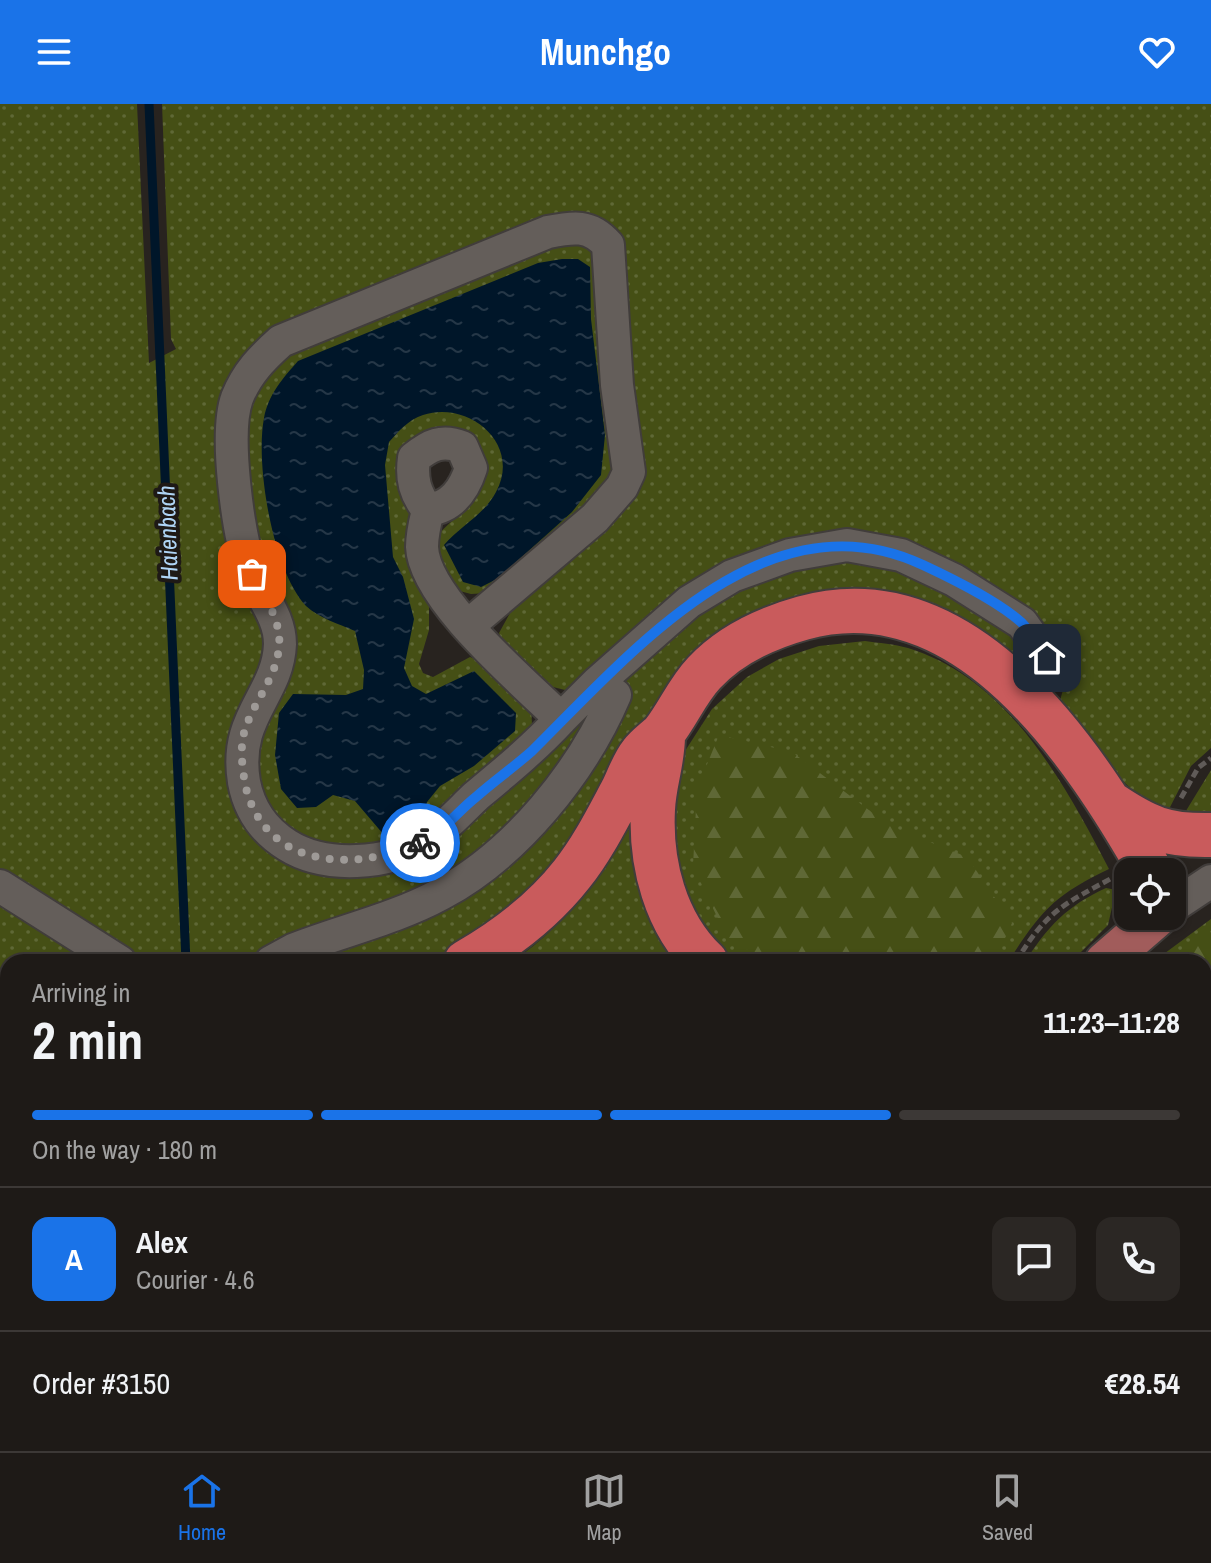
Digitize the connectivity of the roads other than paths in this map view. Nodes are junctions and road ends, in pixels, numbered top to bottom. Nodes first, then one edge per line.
1 (428, 510) dead end
2 (469, 625) junction
3 (1047, 658) dead end
4 (597, 683) junction
5 (561, 719) junction
6 (663, 732) junction
7 (1105, 800) junction
8 (1211, 835) edge
9 (1142, 858) edge
10 (1211, 881) edge
11 (0, 886) edge
12 (1186, 898) edge
13 (1142, 930) edge
14 (107, 954) edge
15 (286, 954) edge
16 (480, 954) edge
17 (700, 954) edge
18 (1114, 954) edge

1 - 2 street
2 - 5 street
2 - 5 street
3 - 4 street
4 - 5 street
4 - 15 street
6 - 7 highway
6 - 16 highway
6 - 17 highway
7 - 8 highway
7 - 9 highway
10 - 12 street
11 - 14 street
13 - 18 main road

